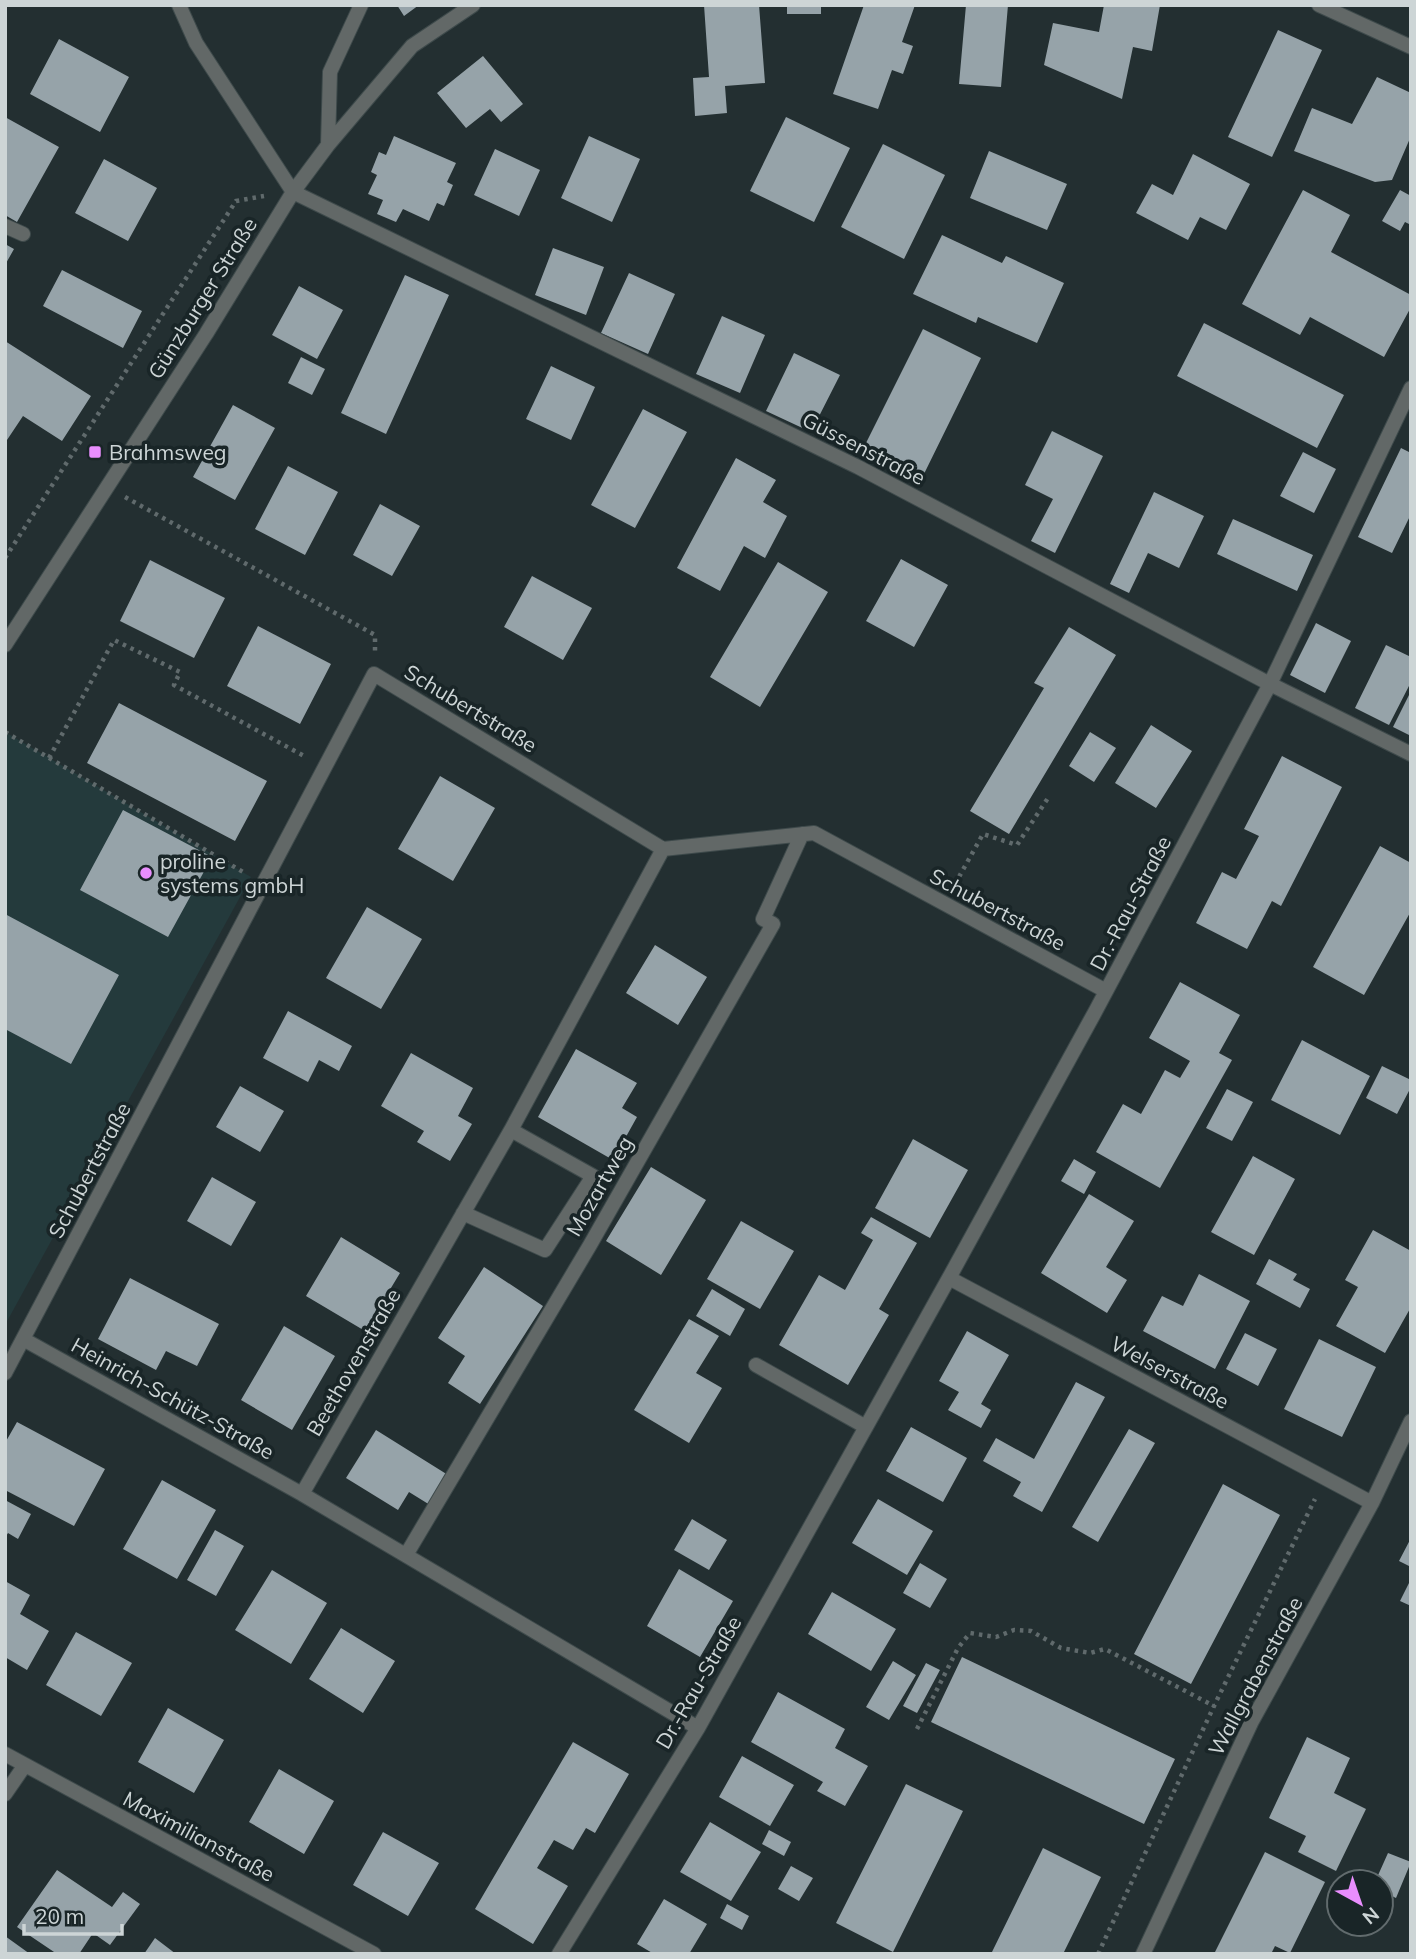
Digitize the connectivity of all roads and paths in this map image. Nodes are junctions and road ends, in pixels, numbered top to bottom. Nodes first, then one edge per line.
1 (179, 5) edge
2 (361, 5) edge
3 (473, 5) edge
4 (1319, 5) edge
5 (1411, 47) edge
6 (328, 145) junction
7 (293, 192) junction
8 (5, 226) edge
9 (23, 234) dead end
10 (1411, 388) edge
11 (108, 487) junction
12 (5, 558) edge
13 (5, 645) edge
14 (374, 674) junction
15 (1270, 684) junction
16 (5, 732) edge
17 (1411, 754) edge
18 (49, 758) junction
19 (325, 768) junction
20 (1050, 795) dead end
21 (802, 834) junction
22 (663, 849) junction
23 (264, 884) junction
24 (944, 903) junction
25 (1106, 991) junction
26 (511, 1130) junction
27 (463, 1213) junction
28 (949, 1278) junction
29 (23, 1339) junction
30 (756, 1365) dead end
31 (5, 1373) edge
32 (1411, 1421) edge
33 (866, 1426) junction
34 (1325, 1479) junction
35 (302, 1494) junction
36 (1372, 1503) junction
37 (406, 1556) junction
38 (1214, 1706) junction
39 (698, 1728) junction
40 (917, 1729) dead end
41 (5, 1754) edge
42 (25, 1765) junction
43 (5, 1794) edge
44 (374, 1954) edge
45 (559, 1954) edge
46 (1098, 1954) edge
47 (1143, 1954) edge

1 - 7 street
2 - 6 street
3 - 6 street, Günzburger Straße
4 - 5 street
6 - 7 street, Günzburger Straße
7 - 11 street, Günzburger Straße
7 - 12 path
7 - 15 street, Güssenstraße
8 - 9 street
10 - 15 street, Dr.-Rau-Straße
11 - 13 street, Günzburger Straße
11 - 14 path
14 - 19 street, Schubertstraße
14 - 22 street, Schubertstraße
15 - 17 street, Güssenstraße
15 - 25 street, Dr.-Rau-Straße
16 - 18 path
18 - 19 path
18 - 23 path
19 - 23 street, Schubertstraße
20 - 24 path
21 - 22 street, Schubertstraße
21 - 24 street, Schubertstraße
21 - 37 street, Mozartweg
22 - 26 street, Beethovenstraße
23 - 29 street, Schubertstraße
24 - 25 street, Schubertstraße
25 - 28 street, Dr.-Rau-Straße
26 - 27 street, Beethovenstraße
26 - 27 street
27 - 35 street, Beethovenstraße
28 - 33 street, Dr.-Rau-Straße
28 - 34 street, Welserstraße
29 - 31 street, Schubertstraße
29 - 35 street, Heinrich-Schütz-Straße
30 - 33 street
32 - 36 street, Wallgrabenstraße
33 - 39 street, Dr.-Rau-Straße
34 - 36 street, Welserstraße
34 - 38 path
35 - 37 street
36 - 47 street, Wallgrabenstraße
37 - 39 street
38 - 40 path
38 - 46 path
39 - 45 street, Dr.-Rau-Straße
41 - 42 street, Maximilianstraße
42 - 43 street
42 - 44 street, Maximilianstraße

